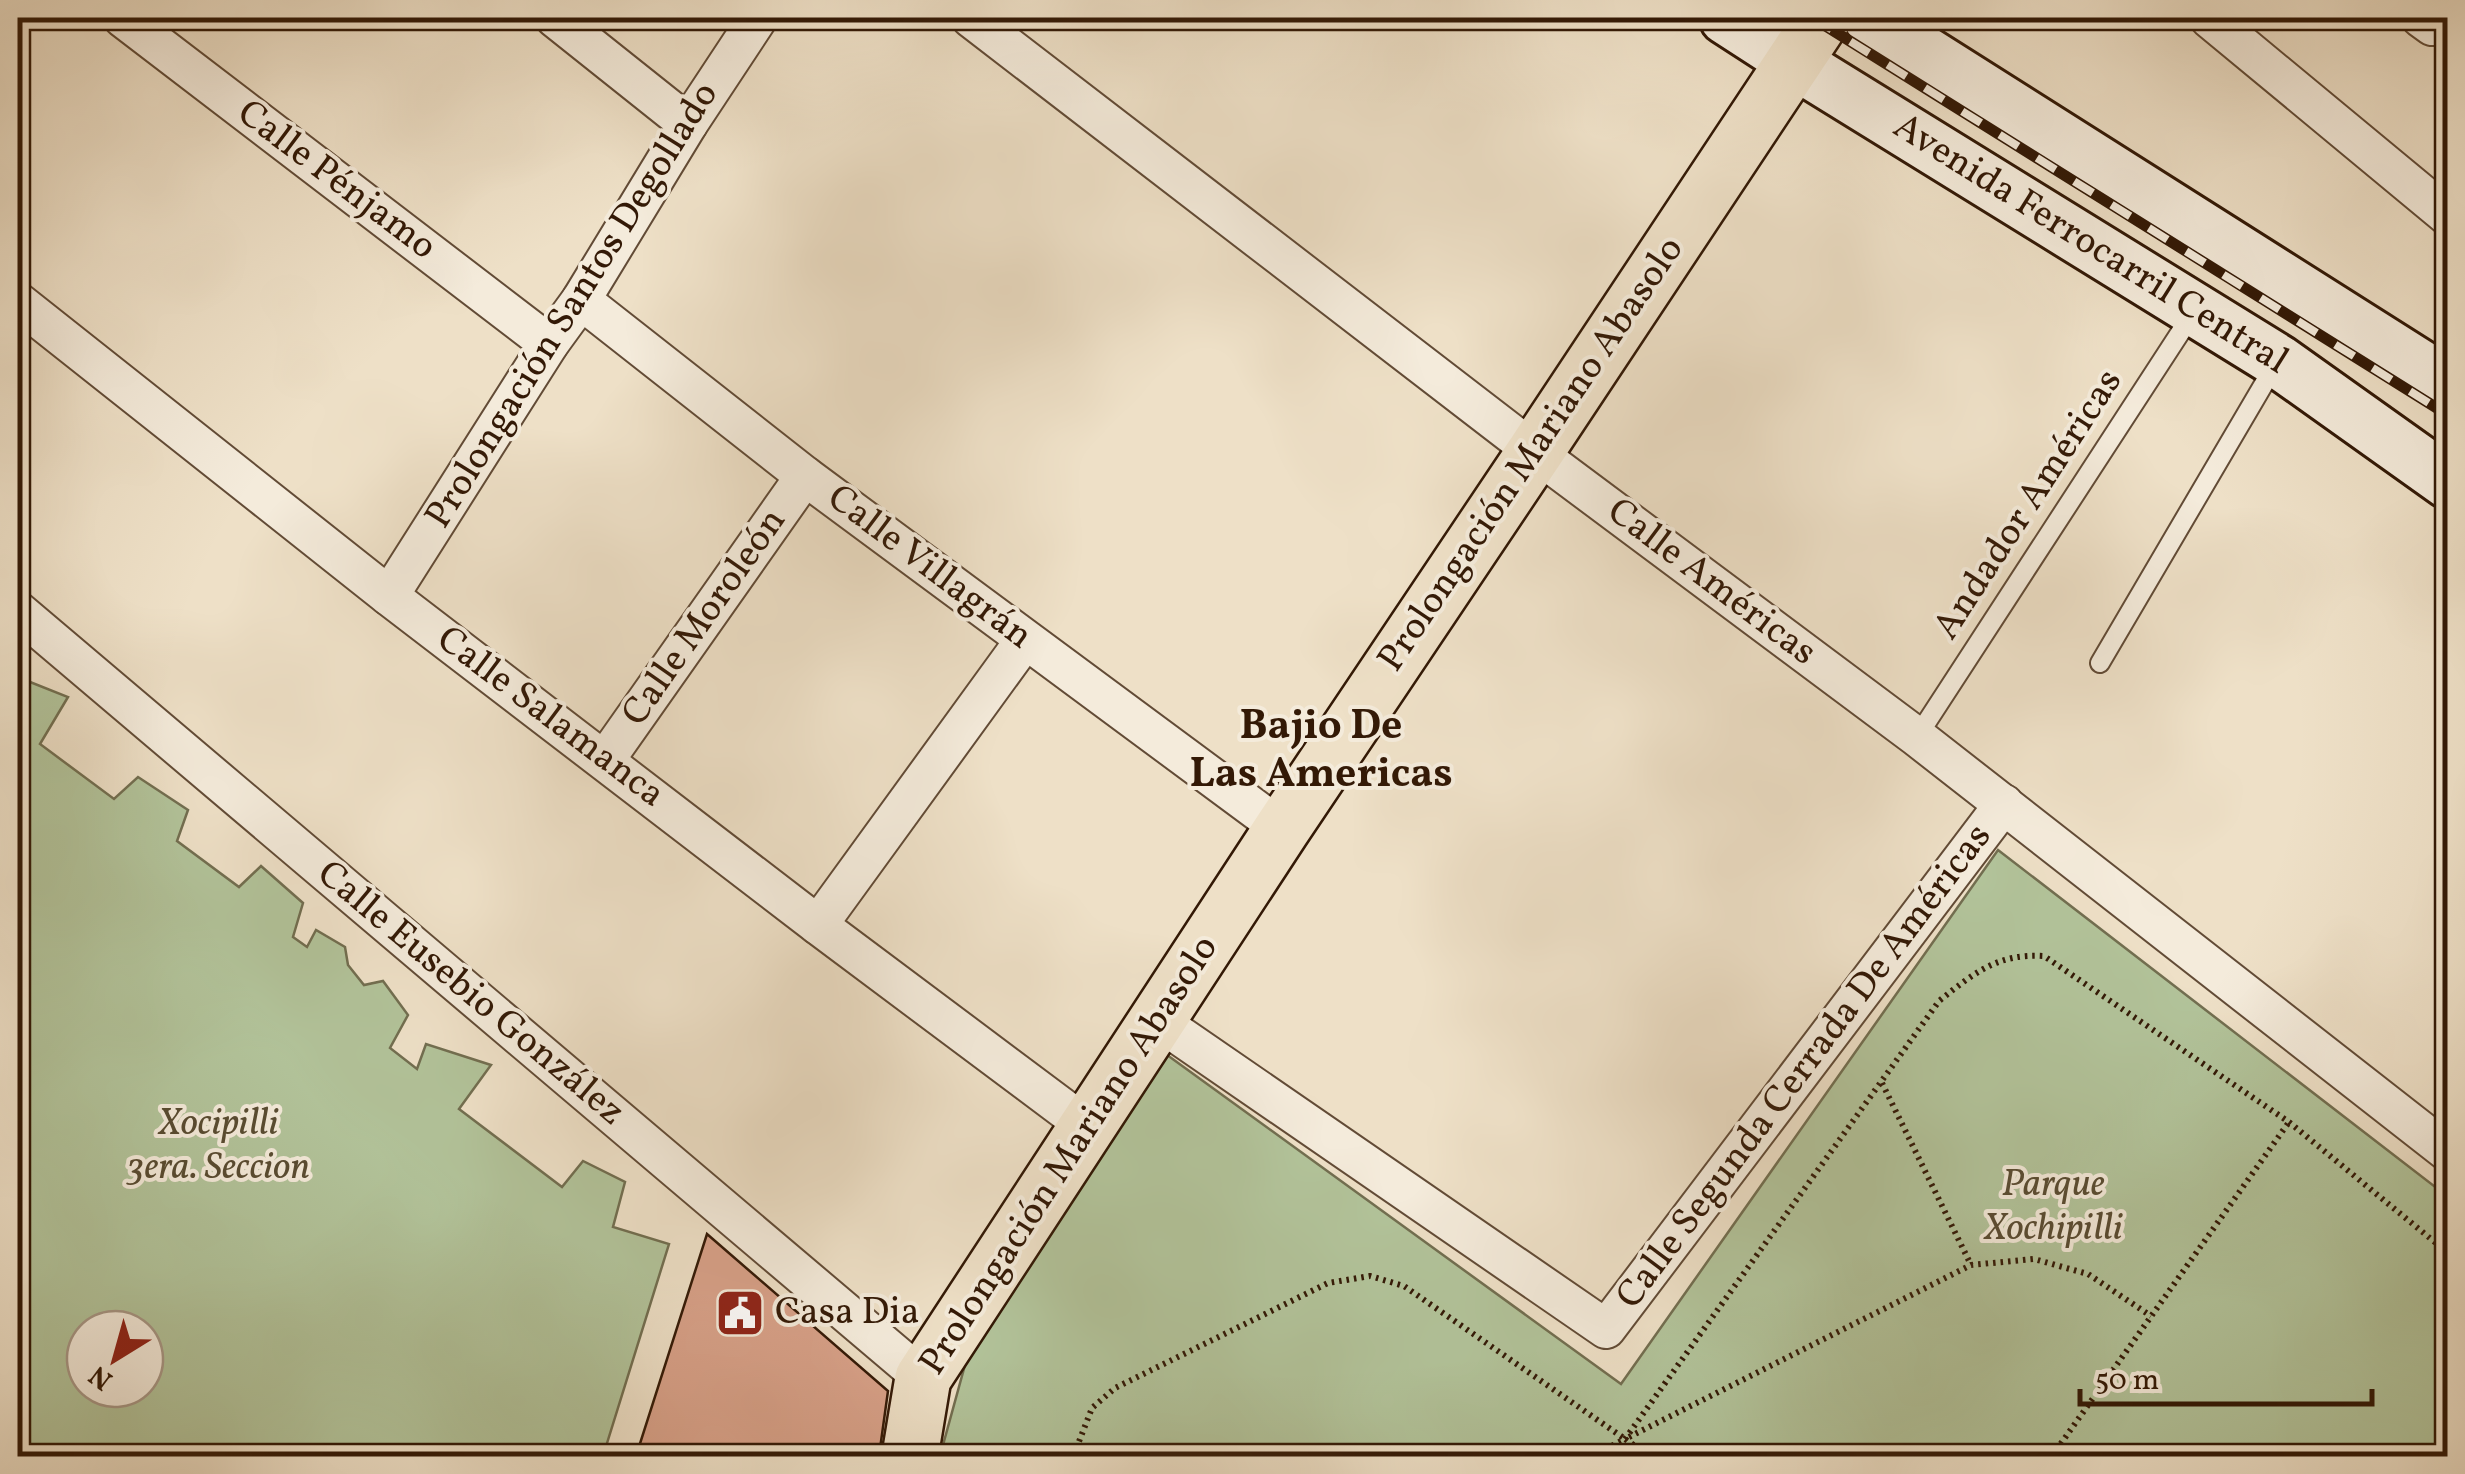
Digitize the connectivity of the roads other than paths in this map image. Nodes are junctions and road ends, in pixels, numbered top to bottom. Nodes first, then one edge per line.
1 (123, 18) edge
2 (555, 18) edge
3 (758, 18) edge
4 (971, 18) edge
5 (1726, 18) edge
6 (1870, 18) edge
7 (2208, 18) edge
8 (1808, 40) edge
9 (688, 124) junction
10 (2448, 216) edge
11 (582, 300) junction
12 (18, 302) edge
13 (2196, 309) junction
14 (550, 344) junction
15 (2278, 361) junction
16 (2448, 384) edge
17 (1536, 452) junction
18 (805, 476) junction
19 (2448, 482) edge
20 (389, 596) junction
21 (18, 611) edge
22 (1025, 640) junction
23 (2100, 664) dead end
24 (1917, 736) junction
25 (605, 760) junction
26 (2004, 804) junction
27 (1282, 829) junction
28 (818, 925) junction
29 (1157, 1020) junction
30 (1088, 1127) junction
31 (2448, 1152) edge
32 (923, 1378) junction
33 (910, 1456) edge

1 - 14 street, Calle Pénjamo
2 - 9 street
3 - 9 street, Prolongación Santos Degollado
4 - 17 street, Calle Américas
5 - 8 main road, Avenida Ferrocarril Central
6 - 16 main road, Avenida Ferrocarril Central
7 - 10 street
8 - 13 main road, Avenida Ferrocarril Central
8 - 17 main road, Prolongación Mariano Abasolo
9 - 11 street, Prolongación Santos Degollado
11 - 14 street, Prolongación Santos Degollado
11 - 18 street, Calle Villagrán
12 - 20 street, Calle Salamanca
13 - 15 main road, Avenida Ferrocarril Central
13 - 24 lane, Andador Américas
14 - 20 street, Prolongación Santos Degollado
15 - 19 main road, Avenida Ferrocarril Central
15 - 23 lane
17 - 24 street, Calle Américas
17 - 27 main road, Prolongación Mariano Abasolo
18 - 22 street, Calle Villagrán
18 - 25 street, Calle Moroleón
20 - 25 street, Calle Salamanca
21 - 32 street, Calle Eusebio González
22 - 27 street, Calle Villagrán
22 - 28 street
24 - 26 street, Calle Américas
25 - 28 street, Calle Salamanca
26 - 29 street, Calle Segunda Cerrada De Américas
26 - 31 street, Calle Américas
27 - 29 main road, Prolongación Mariano Abasolo
28 - 30 street, Calle Salamanca
29 - 30 main road, Prolongación Mariano Abasolo
30 - 32 main road, Prolongación Mariano Abasolo
32 - 33 main road, Prolongación Mariano Abasolo

